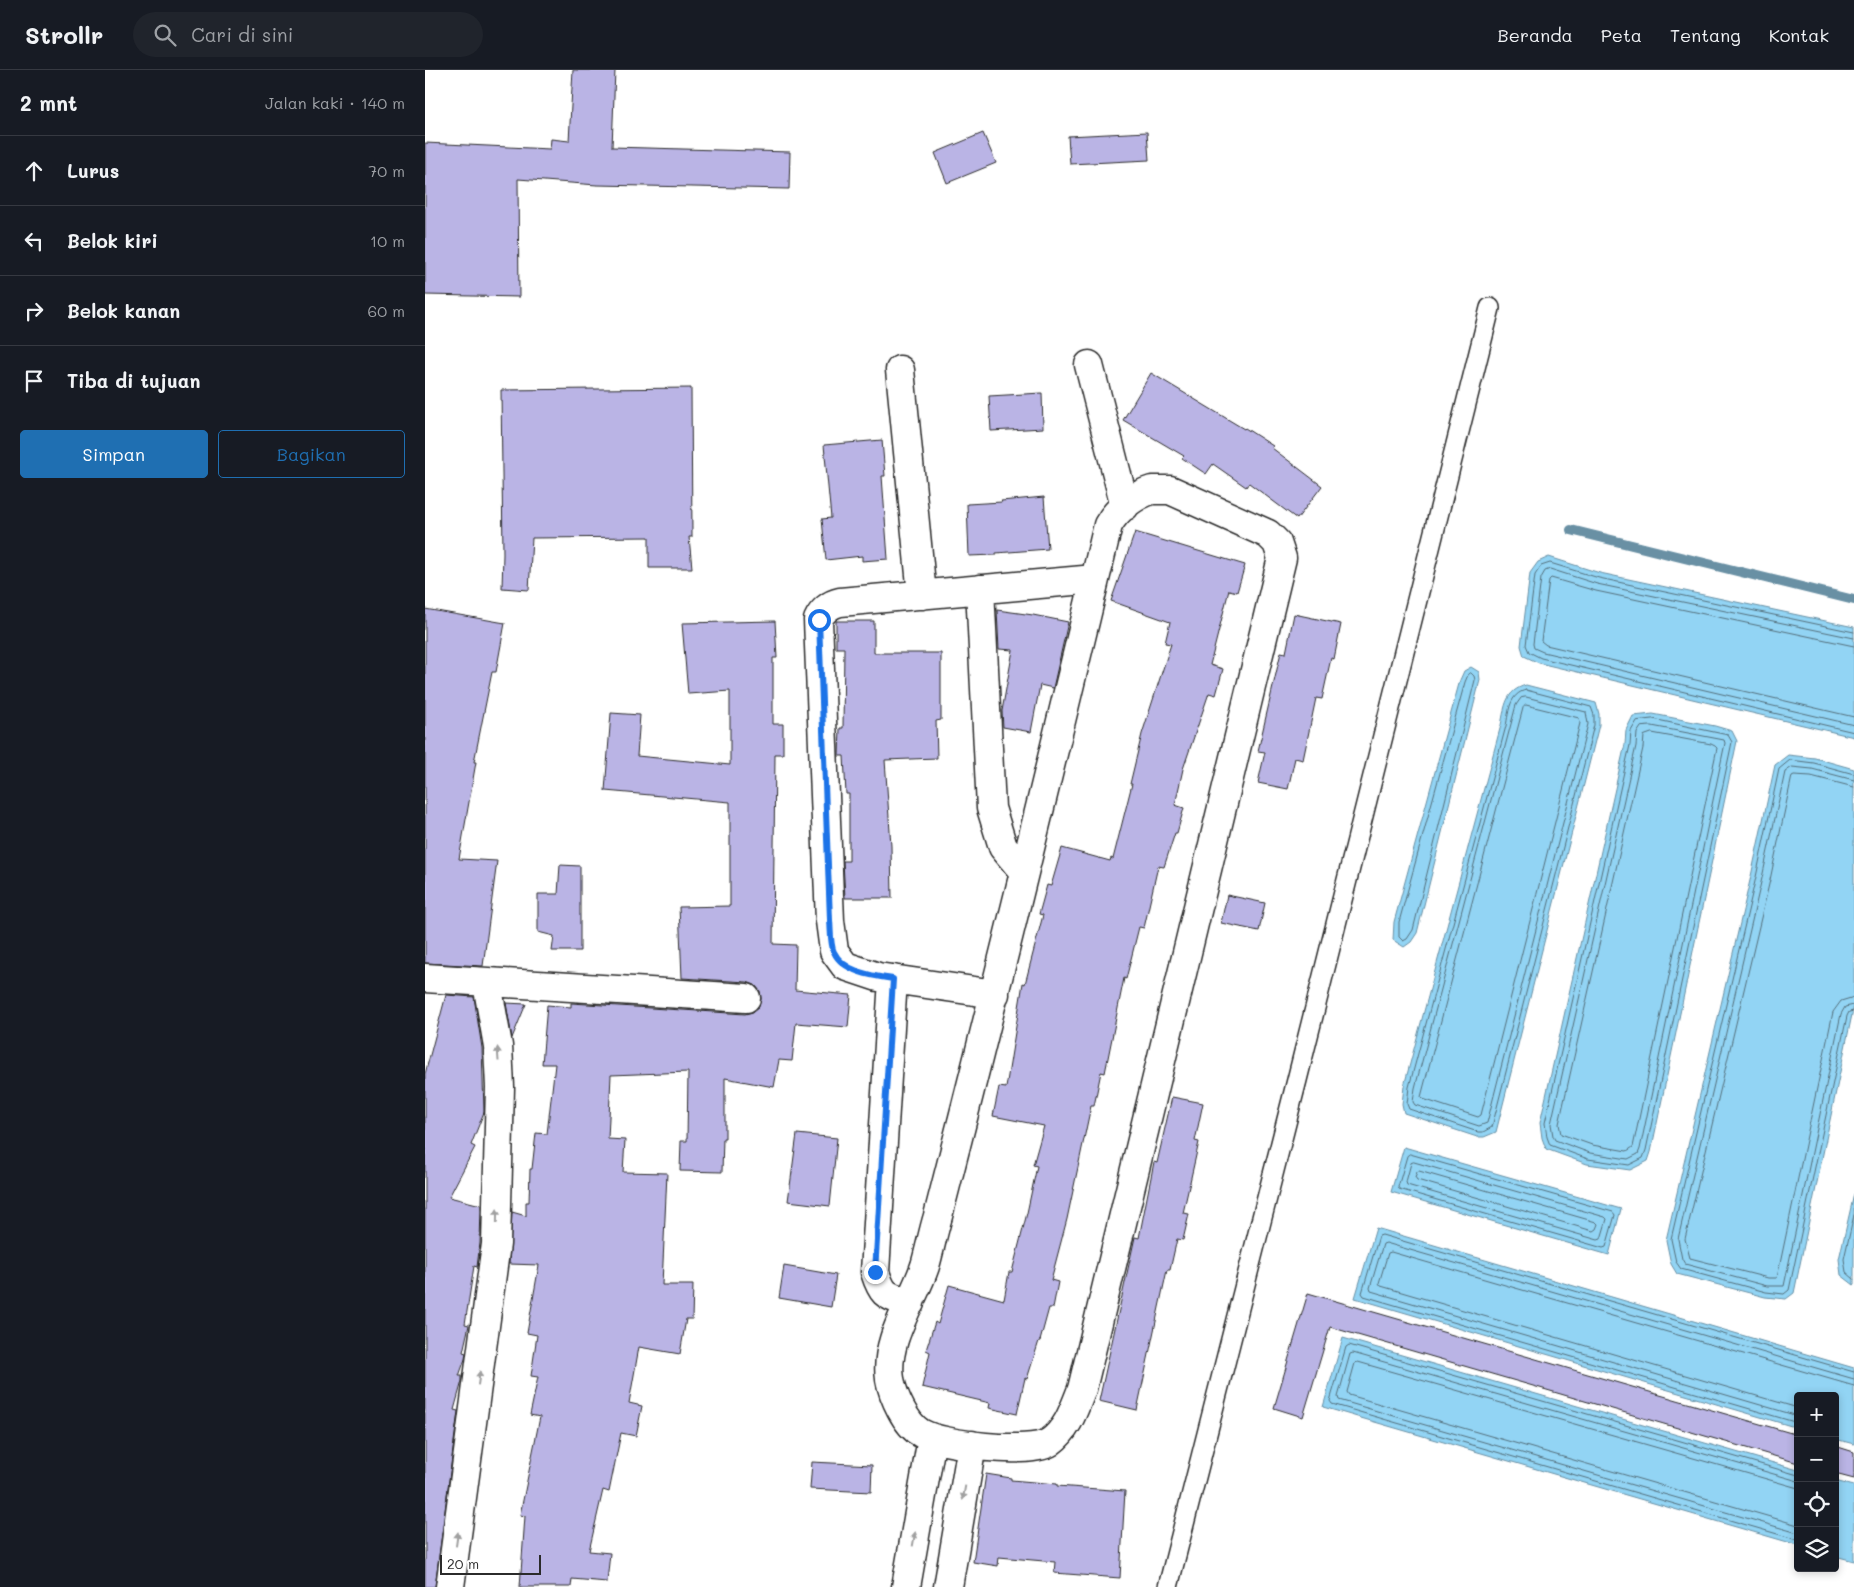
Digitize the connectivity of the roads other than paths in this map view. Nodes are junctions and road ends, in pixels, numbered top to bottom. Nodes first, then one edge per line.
1 (1490, 308) dead end
2 (1089, 365) dead end
3 (901, 370) dead end
4 (1125, 506) junction
5 (1095, 579) junction
6 (980, 589) junction
7 (922, 595) junction
8 (1024, 872) junction
9 (425, 978) edge
10 (893, 979) junction
11 (487, 982) junction
12 (995, 994) junction
13 (746, 998) dead end
14 (910, 1303) junction
15 (932, 1438) junction
16 (972, 1445) junction
17 (450, 1587) edge
18 (906, 1587) edge
19 (948, 1587) edge
20 (1168, 1587) edge

1 - 20 lane
2 - 4 street
3 - 7 street
4 - 5 street
4 - 16 street
5 - 6 street
5 - 8 street
6 - 7 street
6 - 8 street
7 - 10 street
8 - 12 street
9 - 11 street
10 - 12 street
10 - 14 street
11 - 13 street
17 -> 11 street
12 - 14 street
14 - 15 street
15 - 16 street
18 -> 15 street
16 -> 19 street

